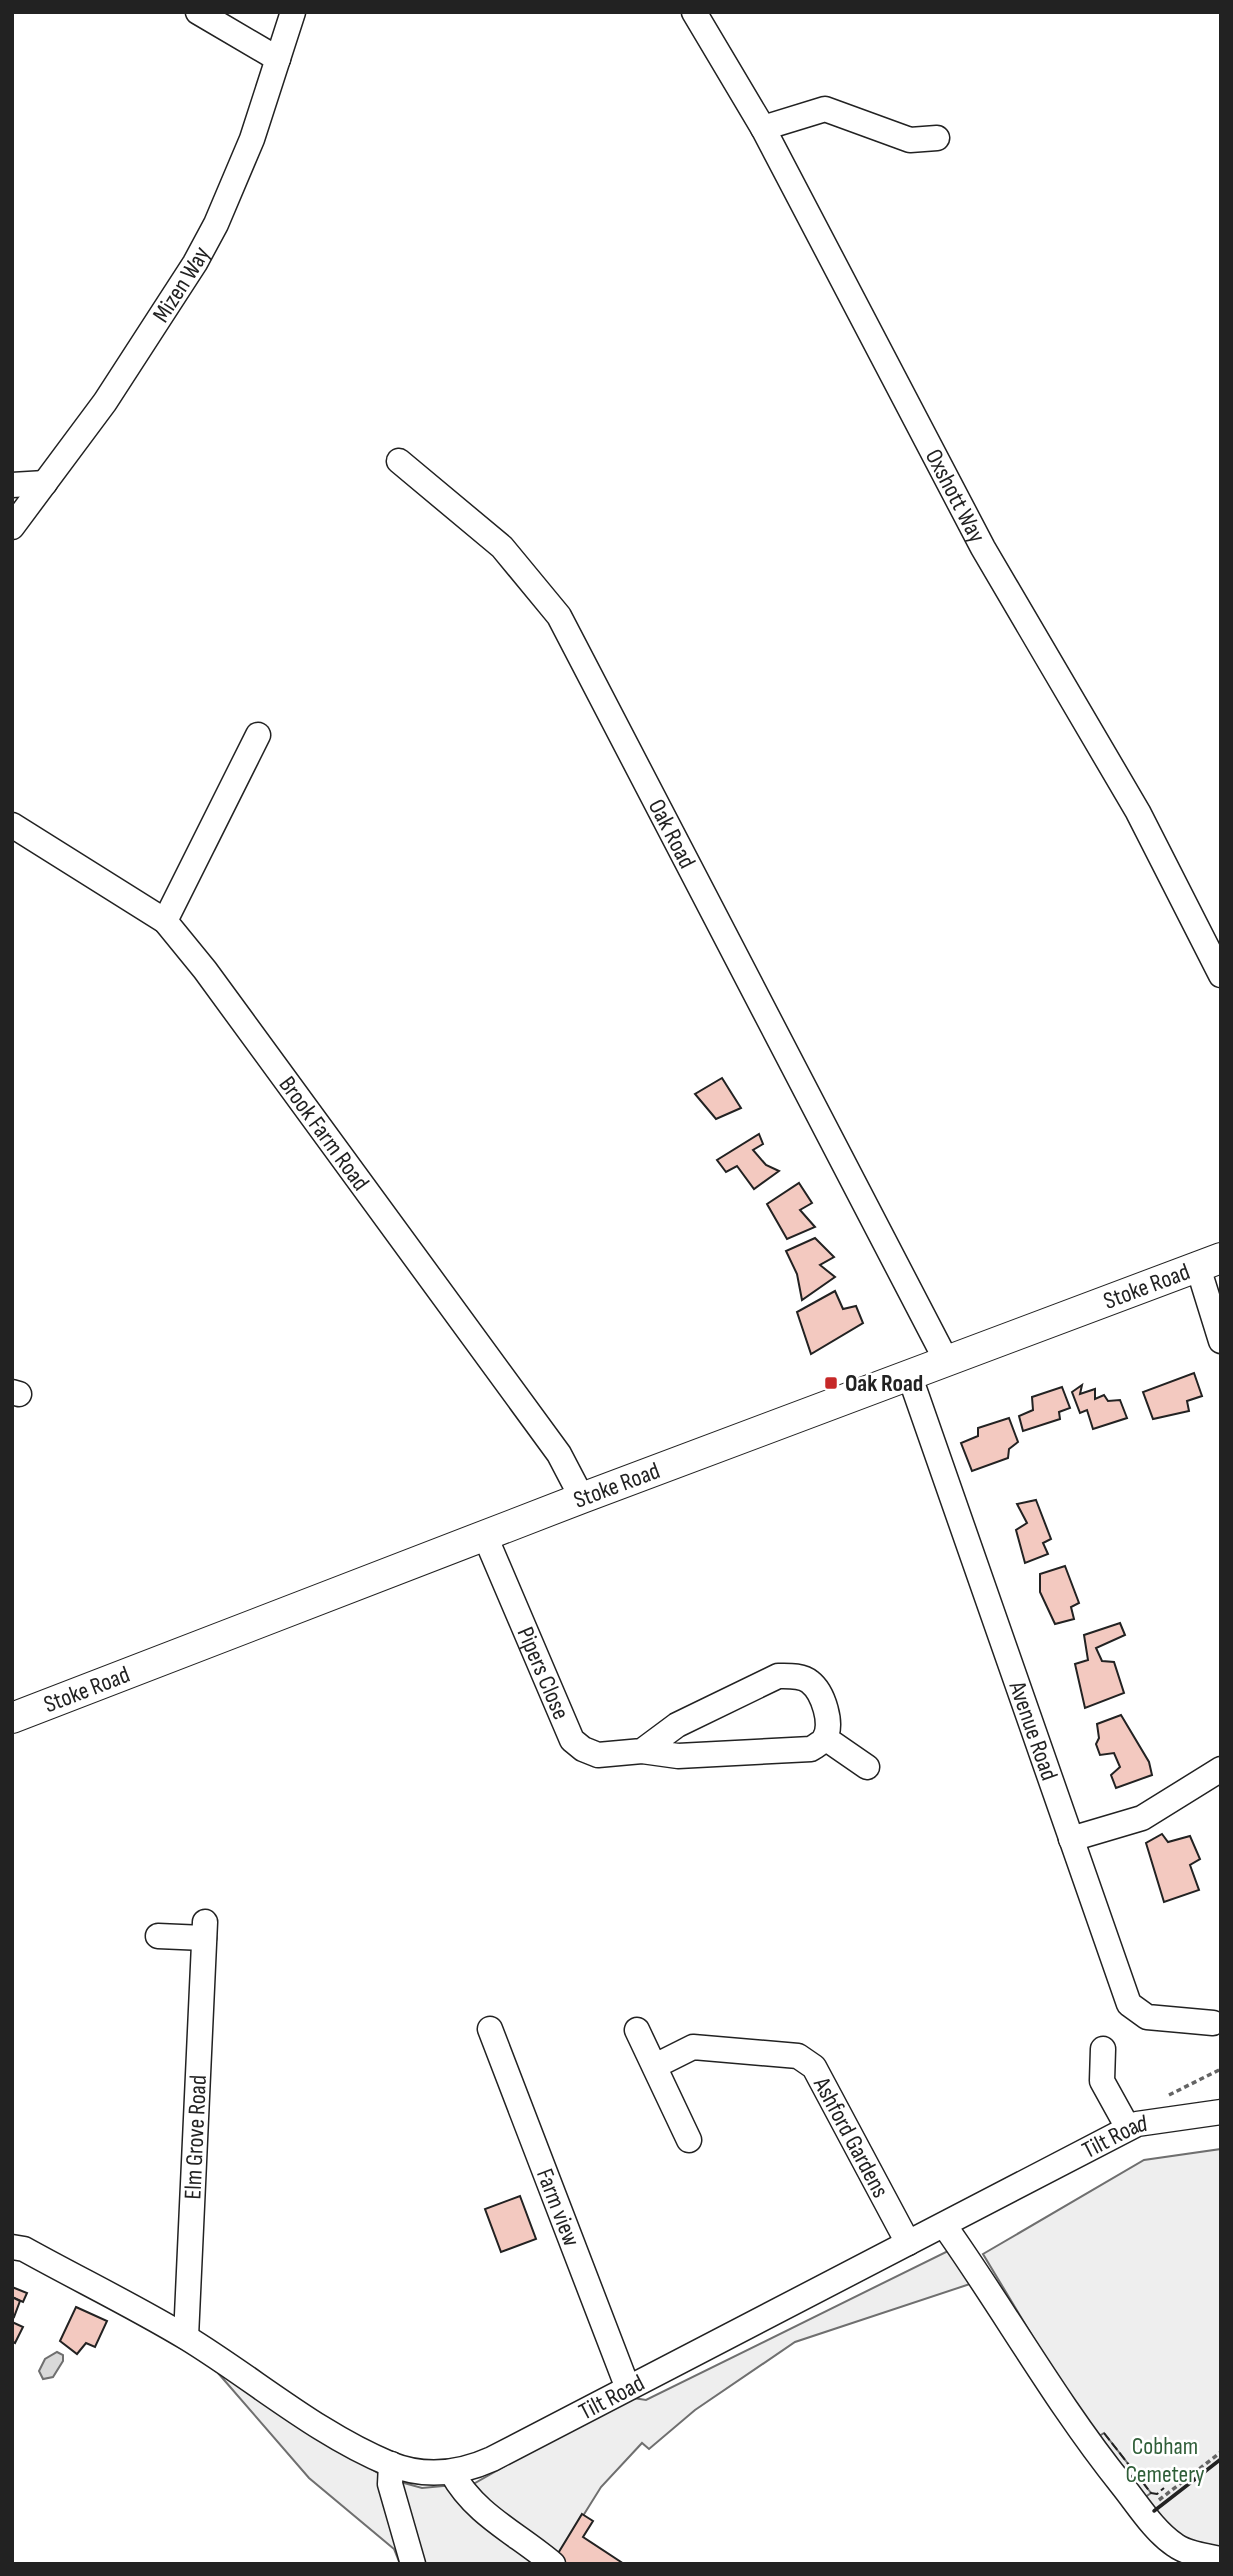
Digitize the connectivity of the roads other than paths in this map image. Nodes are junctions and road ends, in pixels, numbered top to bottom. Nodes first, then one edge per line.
1 (198, 12) edge
2 (293, 12) edge
3 (694, 12) edge
4 (278, 59) junction
5 (763, 128) junction
6 (937, 138) dead end
7 (399, 461) dead end
8 (46, 483) junction
9 (12, 485) edge
10 (12, 527) edge
11 (258, 735) dead end
12 (12, 825) edge
13 (165, 921) junction
14 (1221, 975) edge
15 (1209, 1262) edge
16 (1221, 1341) edge
17 (946, 1360) junction
18 (909, 1374) junction
19 (582, 1498) junction
20 (485, 1536) junction
21 (12, 1718) edge
22 (825, 1738) junction
23 (642, 1751) junction
24 (867, 1767) dead end
25 (1221, 1769) edge
26 (1071, 1839) junction
27 (158, 1936) dead end
28 (1213, 2023) dead end
29 (490, 2029) dead end
30 (637, 2031) dead end
31 (1103, 2049) dead end
32 (655, 2066) junction
33 (1221, 2112) edge
34 (1128, 2128) junction
35 (689, 2140) dead end
36 (944, 2225) junction
37 (908, 2243) junction
38 (12, 2247) edge
39 (186, 2337) junction
40 (627, 2386) junction
41 (391, 2464) junction
42 (452, 2473) junction
43 (1221, 2559) edge
44 (413, 2564) edge
45 (554, 2564) edge

1 - 4 street
2 - 4 street, Mizen Way
3 - 5 street, Oxshott Way
4 - 8 street, Mizen Way
5 - 6 street
5 - 14 street, Oxshott Way
7 - 17 street, Oak Road
8 - 9 street
8 - 10 street, Mizen Way
11 - 13 street
12 - 13 street, Brook Farm Road
13 - 19 street, Brook Farm Road
15 - 16 street
15 - 17 main road, Stoke Road
17 - 18 main road, Stoke Road
18 - 19 main road, Stoke Road
18 - 26 street, Avenue Road
19 - 20 main road, Stoke Road
20 - 21 main road, Stoke Road
20 - 23 street, Pipers Close
22 - 23 street, Pipers Close
22 - 23 street
22 - 24 street
25 - 26 street
26 - 28 street, Avenue Road
27 - 39 street, Elm Grove Road
29 - 40 street, Farm view
30 - 32 street
31 - 34 street
32 - 35 street
32 - 37 street, Ashford Gardens
33 - 34 street, Tilt Road
34 - 36 street, Tilt Road
36 - 37 street, Tilt Road
36 - 43 street
37 - 40 street, Tilt Road
38 - 39 street, Tilt Road
39 - 41 street, Tilt Road
40 - 42 street, Tilt Road
41 - 42 street, Tilt Road
41 - 44 street
42 - 45 street

